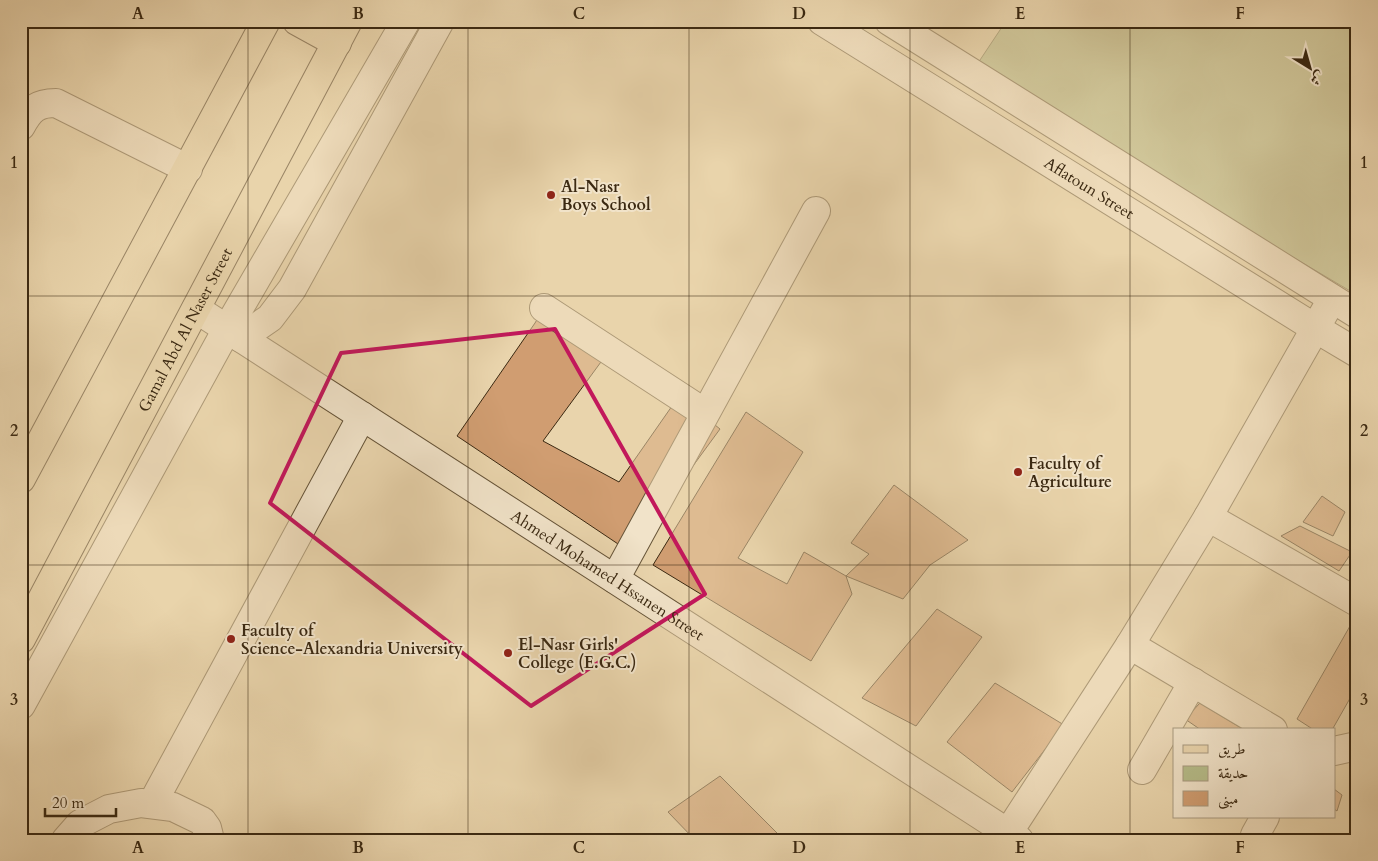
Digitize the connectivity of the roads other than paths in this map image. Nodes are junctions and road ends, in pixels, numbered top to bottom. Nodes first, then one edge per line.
1 (266, 21) edge
2 (297, 21) edge
3 (406, 21) edge
4 (440, 21) edge
5 (822, 21) edge
6 (889, 21) edge
7 (343, 32) edge
8 (21, 126) edge
9 (188, 169) junction
10 (816, 211) dead end
11 (1332, 299) junction
12 (544, 308) dead end
13 (196, 309) junction
14 (1357, 314) edge
15 (1315, 328) junction
16 (234, 334) junction
17 (1357, 353) edge
18 (705, 413) junction
19 (362, 416) junction
20 (21, 479) edge
21 (1208, 516) junction
22 (615, 579) junction
23 (1357, 602) edge
24 (21, 639) edge
25 (1130, 645) junction
26 (1193, 682) junction
27 (21, 705) edge
28 (1270, 728) edge
29 (1357, 746) edge
30 (1336, 751) edge
31 (1142, 770) dead end
32 (152, 804) junction
33 (1005, 834) edge
34 (66, 840) edge
35 (208, 840) edge

1 - 9 main road
2 - 7 main road
3 - 16 street
4 - 16 street
5 - 15 street, Aflatoun Street
6 - 11 street, Aflatoun Street
7 - 13 main road, Gamal Abd Al Naser Street
8 - 9 street
9 - 20 main road
10 - 18 street
11 - 14 street, Aflatoun Street
11 - 15 street
12 - 18 street
13 - 16 street, Ahmed Mohamed Hssanen Street
13 - 24 main road, Gamal Abd Al Naser Street
15 - 17 street, Aflatoun Street
15 - 21 street
16 - 19 street, Ahmed Mohamed Hssanen Street
16 - 27 street
18 - 22 street
19 - 22 street, Ahmed Mohamed Hssanen Street
19 - 32 street
21 - 23 street
21 - 25 street
22 - 33 street, Ahmed Mohamed Hssanen Street
25 - 26 street
25 - 33 street
26 - 28 street
26 - 31 street
29 - 30 street
32 - 34 street
32 - 35 street

